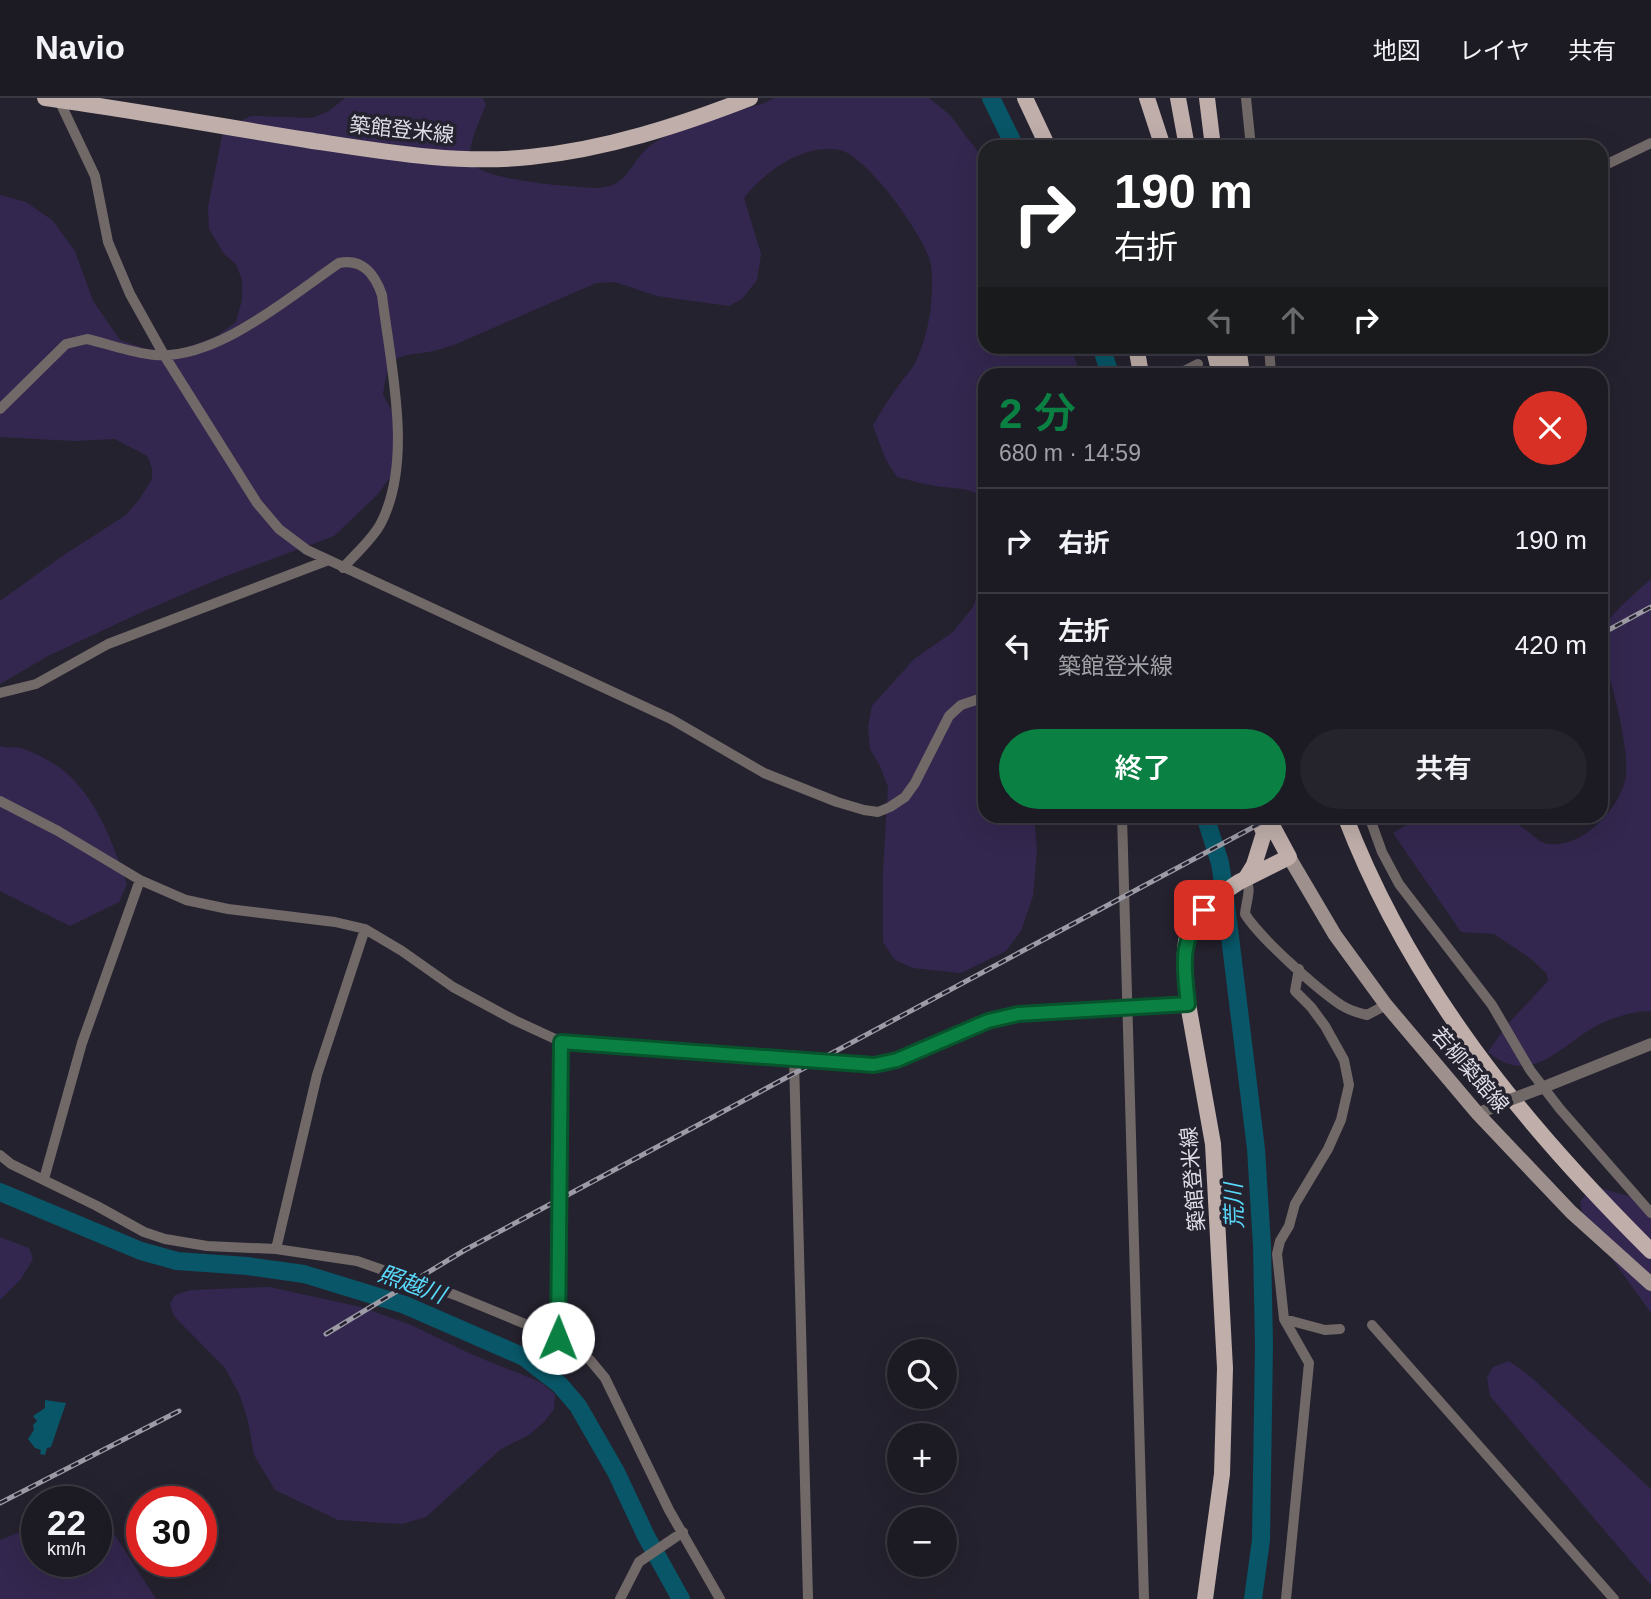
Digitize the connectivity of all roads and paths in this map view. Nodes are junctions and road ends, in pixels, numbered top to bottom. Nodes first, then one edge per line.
1 (750, 98) edge
2 (1025, 98) edge
3 (1147, 98) edge
4 (1178, 98) edge
5 (1207, 98) edge
6 (1246, 98) edge
7 (54, 99) edge
8 (1045, 140) edge
9 (1161, 140) edge
10 (1186, 140) edge
11 (1212, 140) edge
12 (1250, 140) edge
13 (1651, 143) edge
14 (1608, 164) edge
15 (164, 355) junction
16 (1198, 364) dead end
17 (1190, 368) edge
18 (0, 409) edge
19 (326, 561) junction
20 (343, 568) junction
21 (0, 693) edge
22 (978, 699) edge
23 (0, 801) edge
24 (1122, 823) edge
25 (1259, 823) edge
26 (1271, 823) edge
27 (1348, 823) edge
28 (1372, 823) edge
29 (1289, 857) junction
30 (140, 880) junction
31 (1242, 880) junction
32 (365, 929) junction
33 (1299, 969) junction
34 (1188, 1004) junction
35 (1386, 1005) junction
36 (1128, 1007) junction
37 (561, 1042) junction
38 (1651, 1044) edge
39 (794, 1059) junction
40 (1541, 1088) junction
41 (1478, 1114) junction
42 (0, 1155) edge
43 (44, 1180) junction
44 (1651, 1213) edge
45 (276, 1249) junction
46 (1651, 1251) edge
47 (1651, 1284) edge
48 (1284, 1319) junction
49 (1372, 1325) dead end
50 (1340, 1329) dead end
51 (558, 1338) junction
52 (683, 1532) junction
53 (620, 1599) edge
54 (720, 1599) edge
55 (808, 1599) edge
56 (1144, 1599) edge
57 (1205, 1599) edge
58 (1286, 1599) edge
59 (1614, 1599) edge

1 - 7 main road, 築館登米線
2 - 8 main road
3 - 9 main road
4 - 10 main road
5 - 11 main road
6 - 12 street
7 - 15 street
13 - 14 street
15 - 18 street
15 - 19 street
15 - 20 street
16 - 17 street
19 - 20 street
19 - 21 street
20 - 22 street
23 - 30 street
24 - 36 street
25 - 31 main road
26 - 29 main road
27 - 46 main road
28 - 40 street
29 - 31 main road, 築館登米線
29 - 35 main road, 若柳築館線
30 - 32 street
30 - 43 street
31 - 33 street
31 - 34 main road, 築館登米線
32 - 37 street
32 - 45 street
33 - 35 street
33 - 48 street
34 - 36 street
34 - 57 main road, 築館登米線
35 - 41 main road, 若柳築館線
36 - 39 street
36 - 56 street
37 - 39 street
37 - 51 street
38 - 40 street
39 - 55 street
40 - 41 street, bridge
40 - 44 street
41 - 47 main road, 若柳築館線
42 - 43 street
43 - 45 street
45 - 51 street
48 - 50 street
48 - 58 street
49 - 59 street
51 - 52 street
52 - 53 street
52 - 54 street

